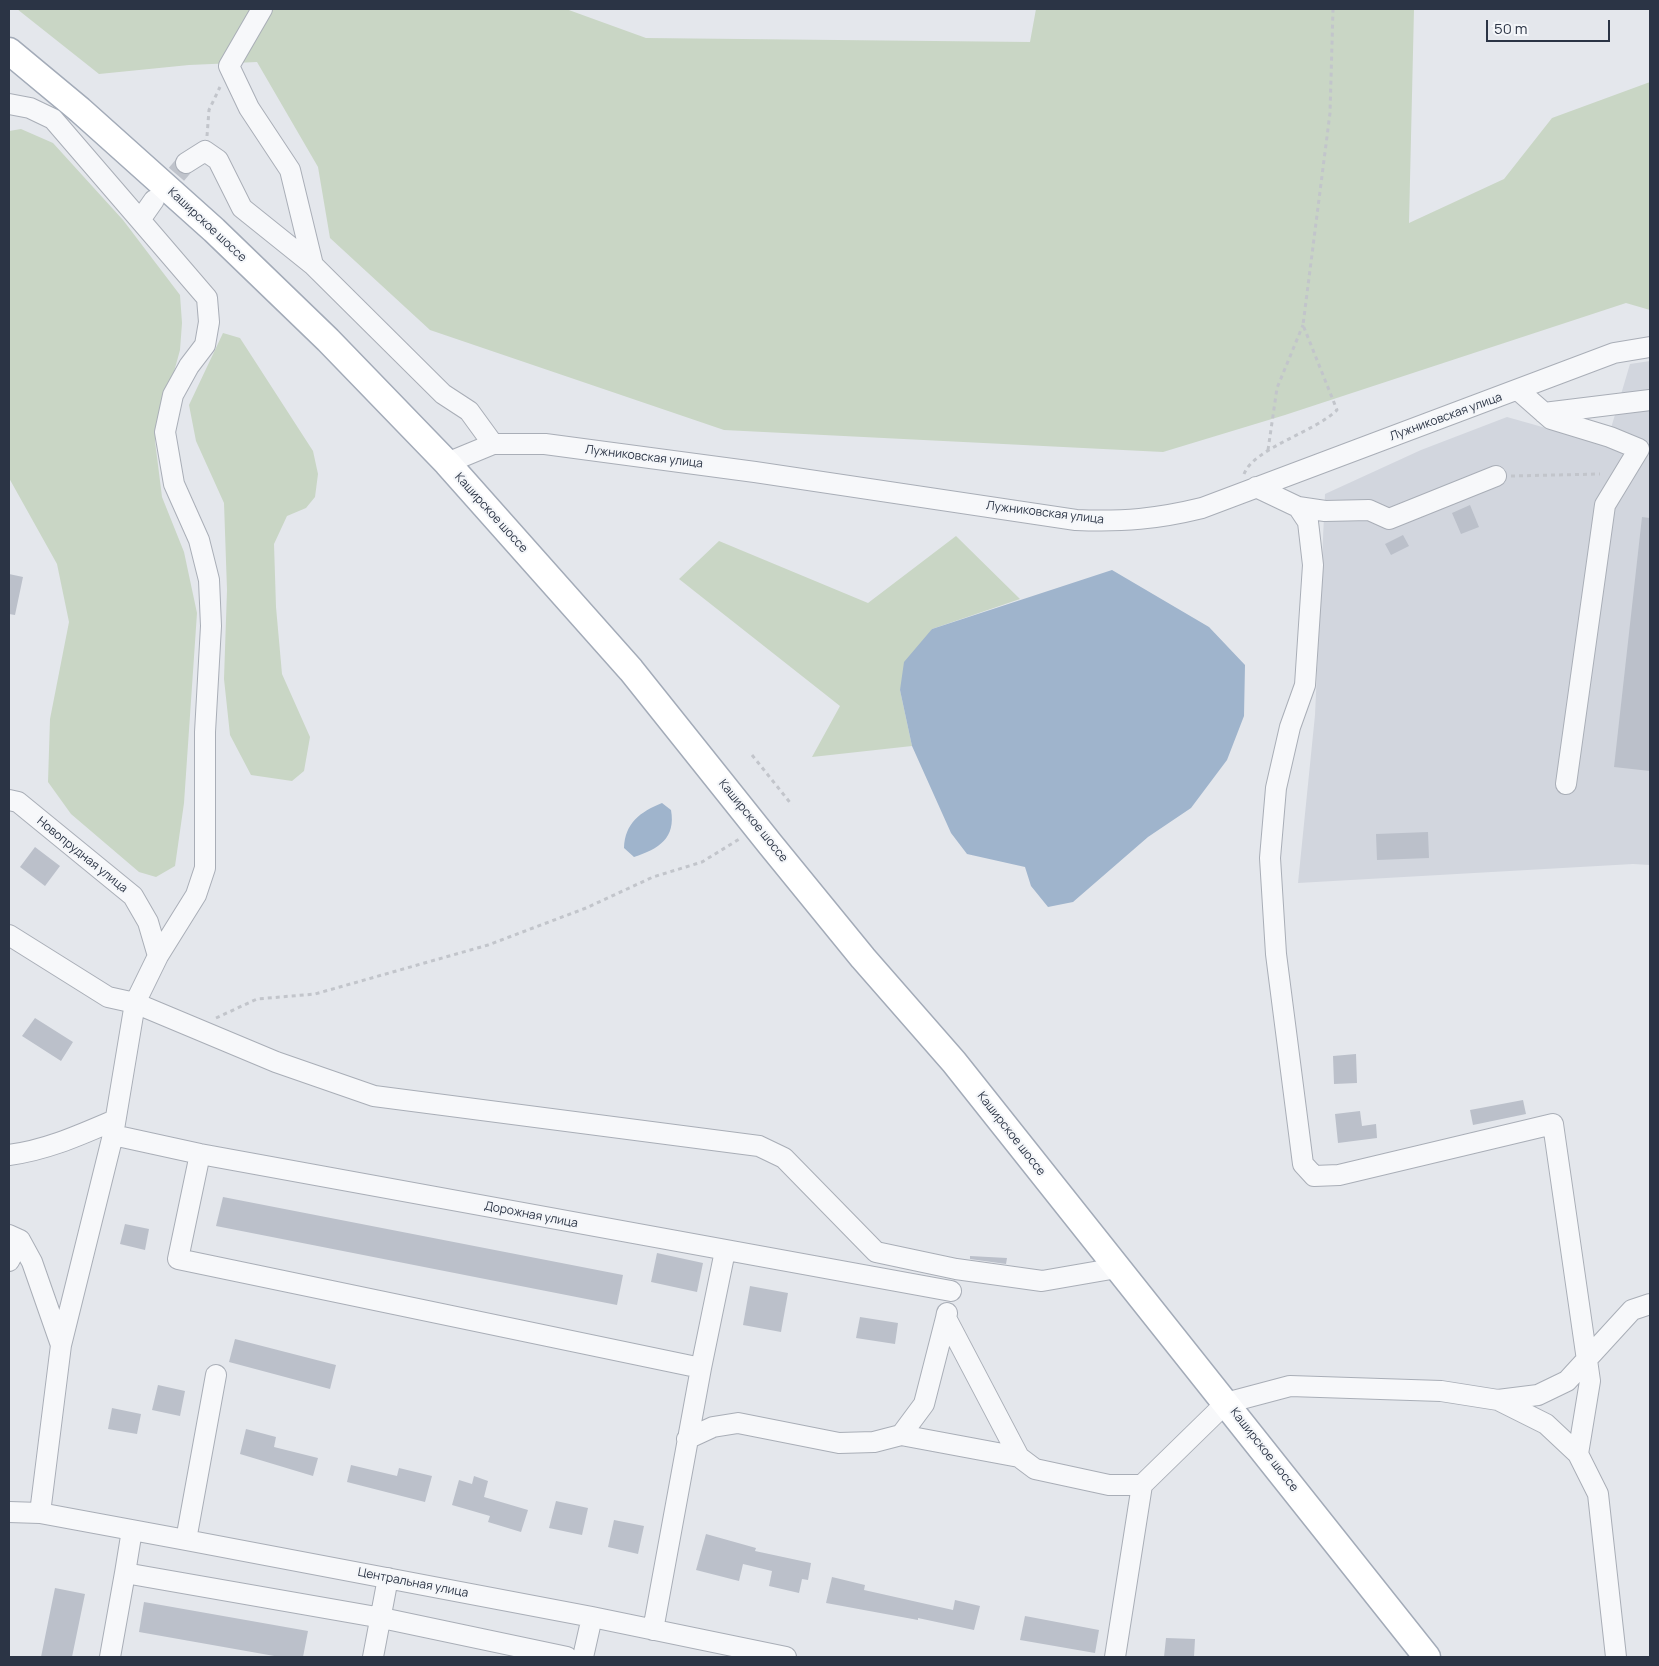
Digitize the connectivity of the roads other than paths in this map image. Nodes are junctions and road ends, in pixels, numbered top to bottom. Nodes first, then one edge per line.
1 (262, 9) edge
2 (9, 51) edge
3 (9, 104) edge
4 (186, 163) tunnel mouth
5 (154, 200) tunnel mouth
6 (140, 220) junction
7 (313, 265) junction
8 (1650, 347) edge
9 (1518, 390) junction
10 (1650, 400) edge
11 (1544, 412) junction
12 (493, 444) junction
13 (1645, 451) edge
14 (447, 463) junction
15 (1496, 476) road end
16 (1256, 487) junction
17 (1298, 507) junction
18 (1566, 784) dead end
19 (9, 800) edge
20 (9, 935) edge
21 (158, 956) junction
22 (135, 1003) junction
23 (114, 1127) junction
24 (200, 1154) junction
25 (9, 1155) edge
26 (14, 1238) edge
27 (725, 1251) junction
28 (9, 1261) edge
29 (1117, 1268) junction
30 (956, 1269) junction
31 (951, 1291) junction
32 (1650, 1304) edge
33 (946, 1318) junction
34 (62, 1345) junction
35 (1587, 1358) junction
36 (700, 1368) junction
37 (216, 1375) dead end
38 (1498, 1400) junction
39 (1226, 1403) junction
40 (901, 1435) junction
41 (687, 1439) junction
42 (1578, 1454) junction
43 (1020, 1457) junction
44 (1142, 1485) junction
45 (9, 1512) edge
46 (40, 1513) junction
47 (132, 1530) junction
48 (186, 1540) junction
49 (125, 1573) junction
50 (388, 1578) junction
51 (592, 1617) junction
52 (382, 1618) junction
53 (653, 1630) junction
54 (110, 1657) edge
55 (373, 1657) edge
56 (567, 1657) edge
57 (583, 1657) edge
58 (786, 1657) edge
59 (1114, 1657) edge
60 (1427, 1657) edge
61 (1616, 1657) edge

1 - 7 street
2 - 14 main road, Каширское шоссе
3 - 6 street
4 - 7 street
5 - 6 street
6 - 21 street
7 - 12 street
8 - 9 street, Лужниковская улица
9 - 11 street
9 - 16 street, Лужниковская улица
10 - 11 street
11 - 13 street
12 - 14 street, Лужниковская улица
12 - 16 street, Лужниковская улица
13 - 18 street
14 - 29 main road, Каширское шоссе
15 - 17 street
16 - 17 street
17 - 35 street
19 - 21 street, Новопрудная улица
20 - 22 street
21 - 22 street
22 - 23 street
22 - 30 street
23 - 24 street, Дорожная улица
23 - 25 street
23 - 34 street
24 - 27 street, Дорожная улица
24 - 36 street
26 - 28 street
26 - 34 street
27 - 31 street, Дорожная улица
27 - 36 street
29 - 30 street
29 - 39 main road, Каширское шоссе
30 - 31 street
31 - 33 street
32 - 35 street
33 - 40 street
33 - 43 street
34 - 46 street
35 - 38 street
35 - 42 street
36 - 41 street
37 - 48 street
38 - 39 street
38 - 42 street
39 - 44 street
39 - 60 main road, Каширское шоссе
40 - 41 street
40 - 43 street
41 - 53 street
42 - 61 street
43 - 44 street
44 - 59 street
45 - 46 street, Центральная улица
46 - 47 street, Центральная улица
47 - 48 street, Центральная улица
47 - 49 street
48 - 50 street, Центральная улица
49 - 52 street
49 - 54 street
50 - 51 street, Центральная улица
50 - 52 street
51 - 53 street, Центральная улица
51 - 57 street
52 - 55 street
52 - 56 street
53 - 58 street, Центральная улица

